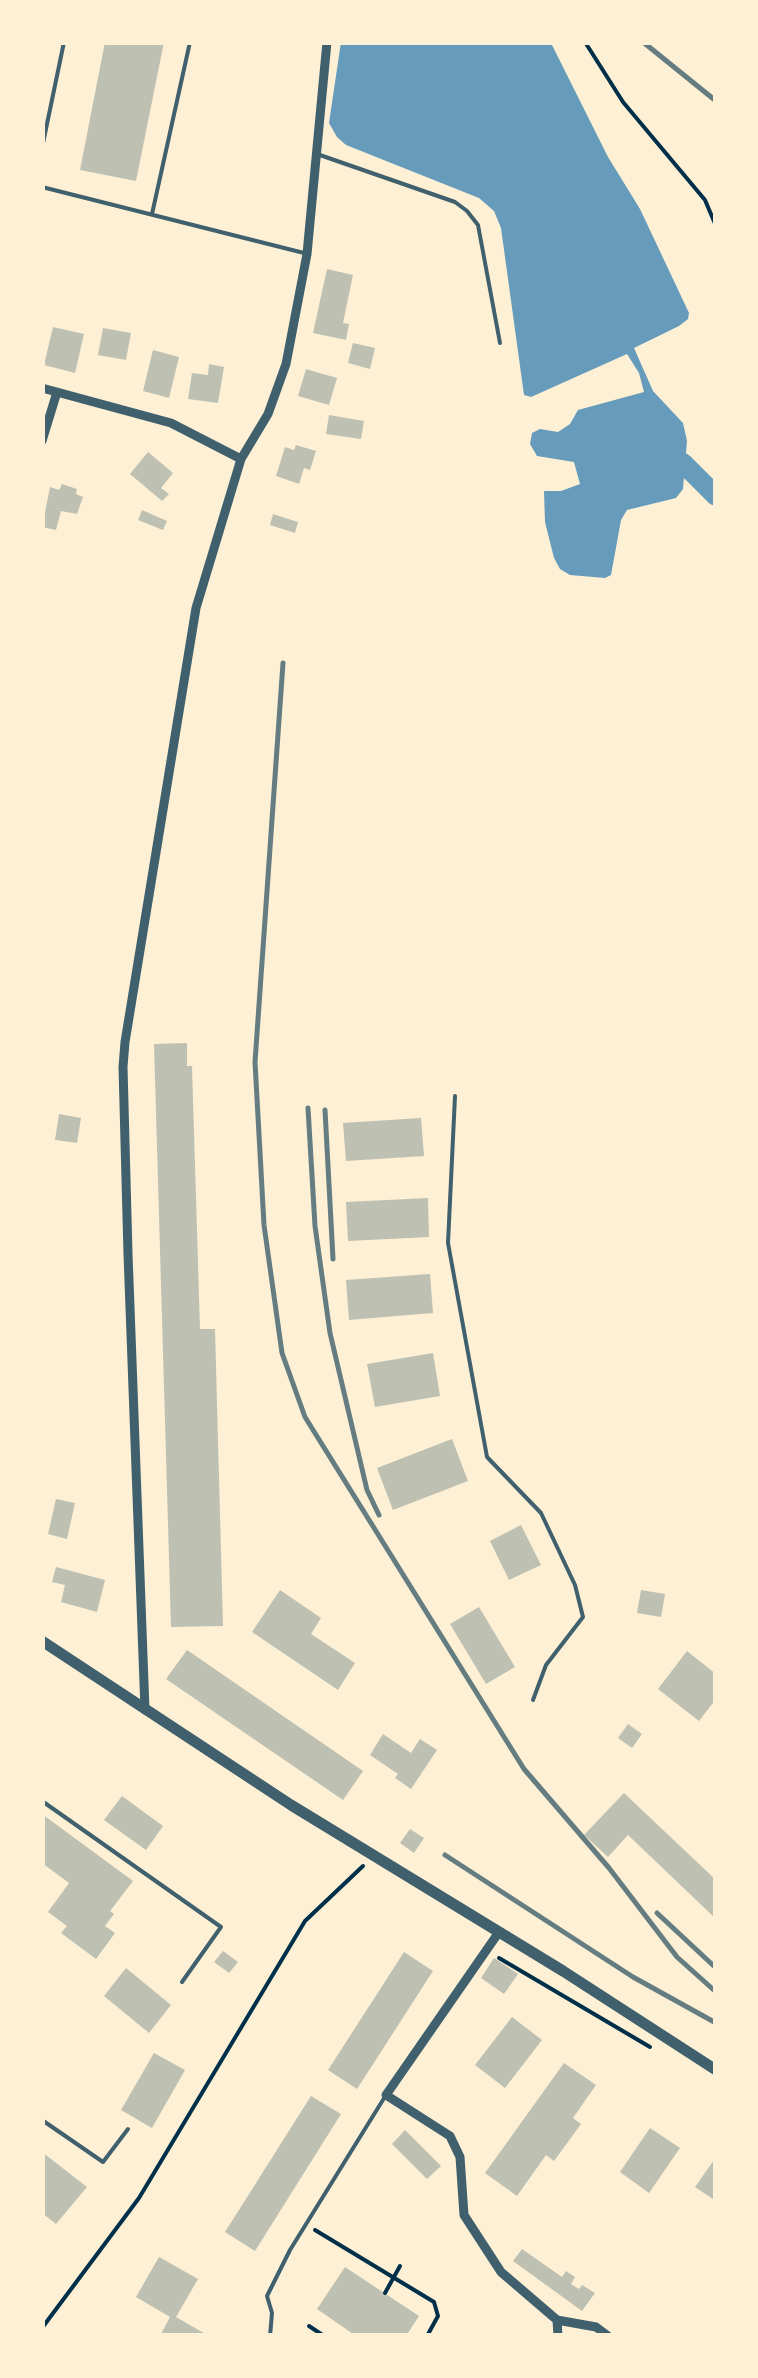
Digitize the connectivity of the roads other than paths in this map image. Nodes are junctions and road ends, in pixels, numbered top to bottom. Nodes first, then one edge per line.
1 (64, 42) edge
2 (190, 42) edge
3 (328, 42) edge
4 (42, 148) edge
5 (317, 154) junction
6 (42, 186) edge
7 (152, 214) junction
8 (307, 254) junction
9 (500, 342) dead end
10 (42, 388) edge
11 (57, 392) junction
12 (42, 441) edge
13 (241, 459) junction
14 (455, 1096) dead end
15 (42, 1641) edge
16 (533, 1700) dead end
17 (144, 1710) junction
18 (42, 1801) edge
19 (499, 1932) junction
20 (182, 1982) dead end
21 (716, 2070) edge
22 (386, 2095) junction
23 (42, 2120) edge
24 (128, 2128) dead end
25 (556, 2320) junction
26 (270, 2336) edge
27 (558, 2336) edge
28 (608, 2336) edge

1 - 4 lane
2 - 7 lane
3 - 5 street
5 - 8 street
5 - 9 lane
6 - 7 lane
7 - 8 lane
8 - 13 street
10 - 11 street
11 - 12 street
11 - 13 street
13 - 17 street
14 - 16 lane
15 - 17 street
17 - 19 street
18 - 20 lane
19 - 21 street
19 - 22 street
22 - 25 street
22 - 26 lane
23 - 24 lane
25 - 27 street
25 - 28 street

